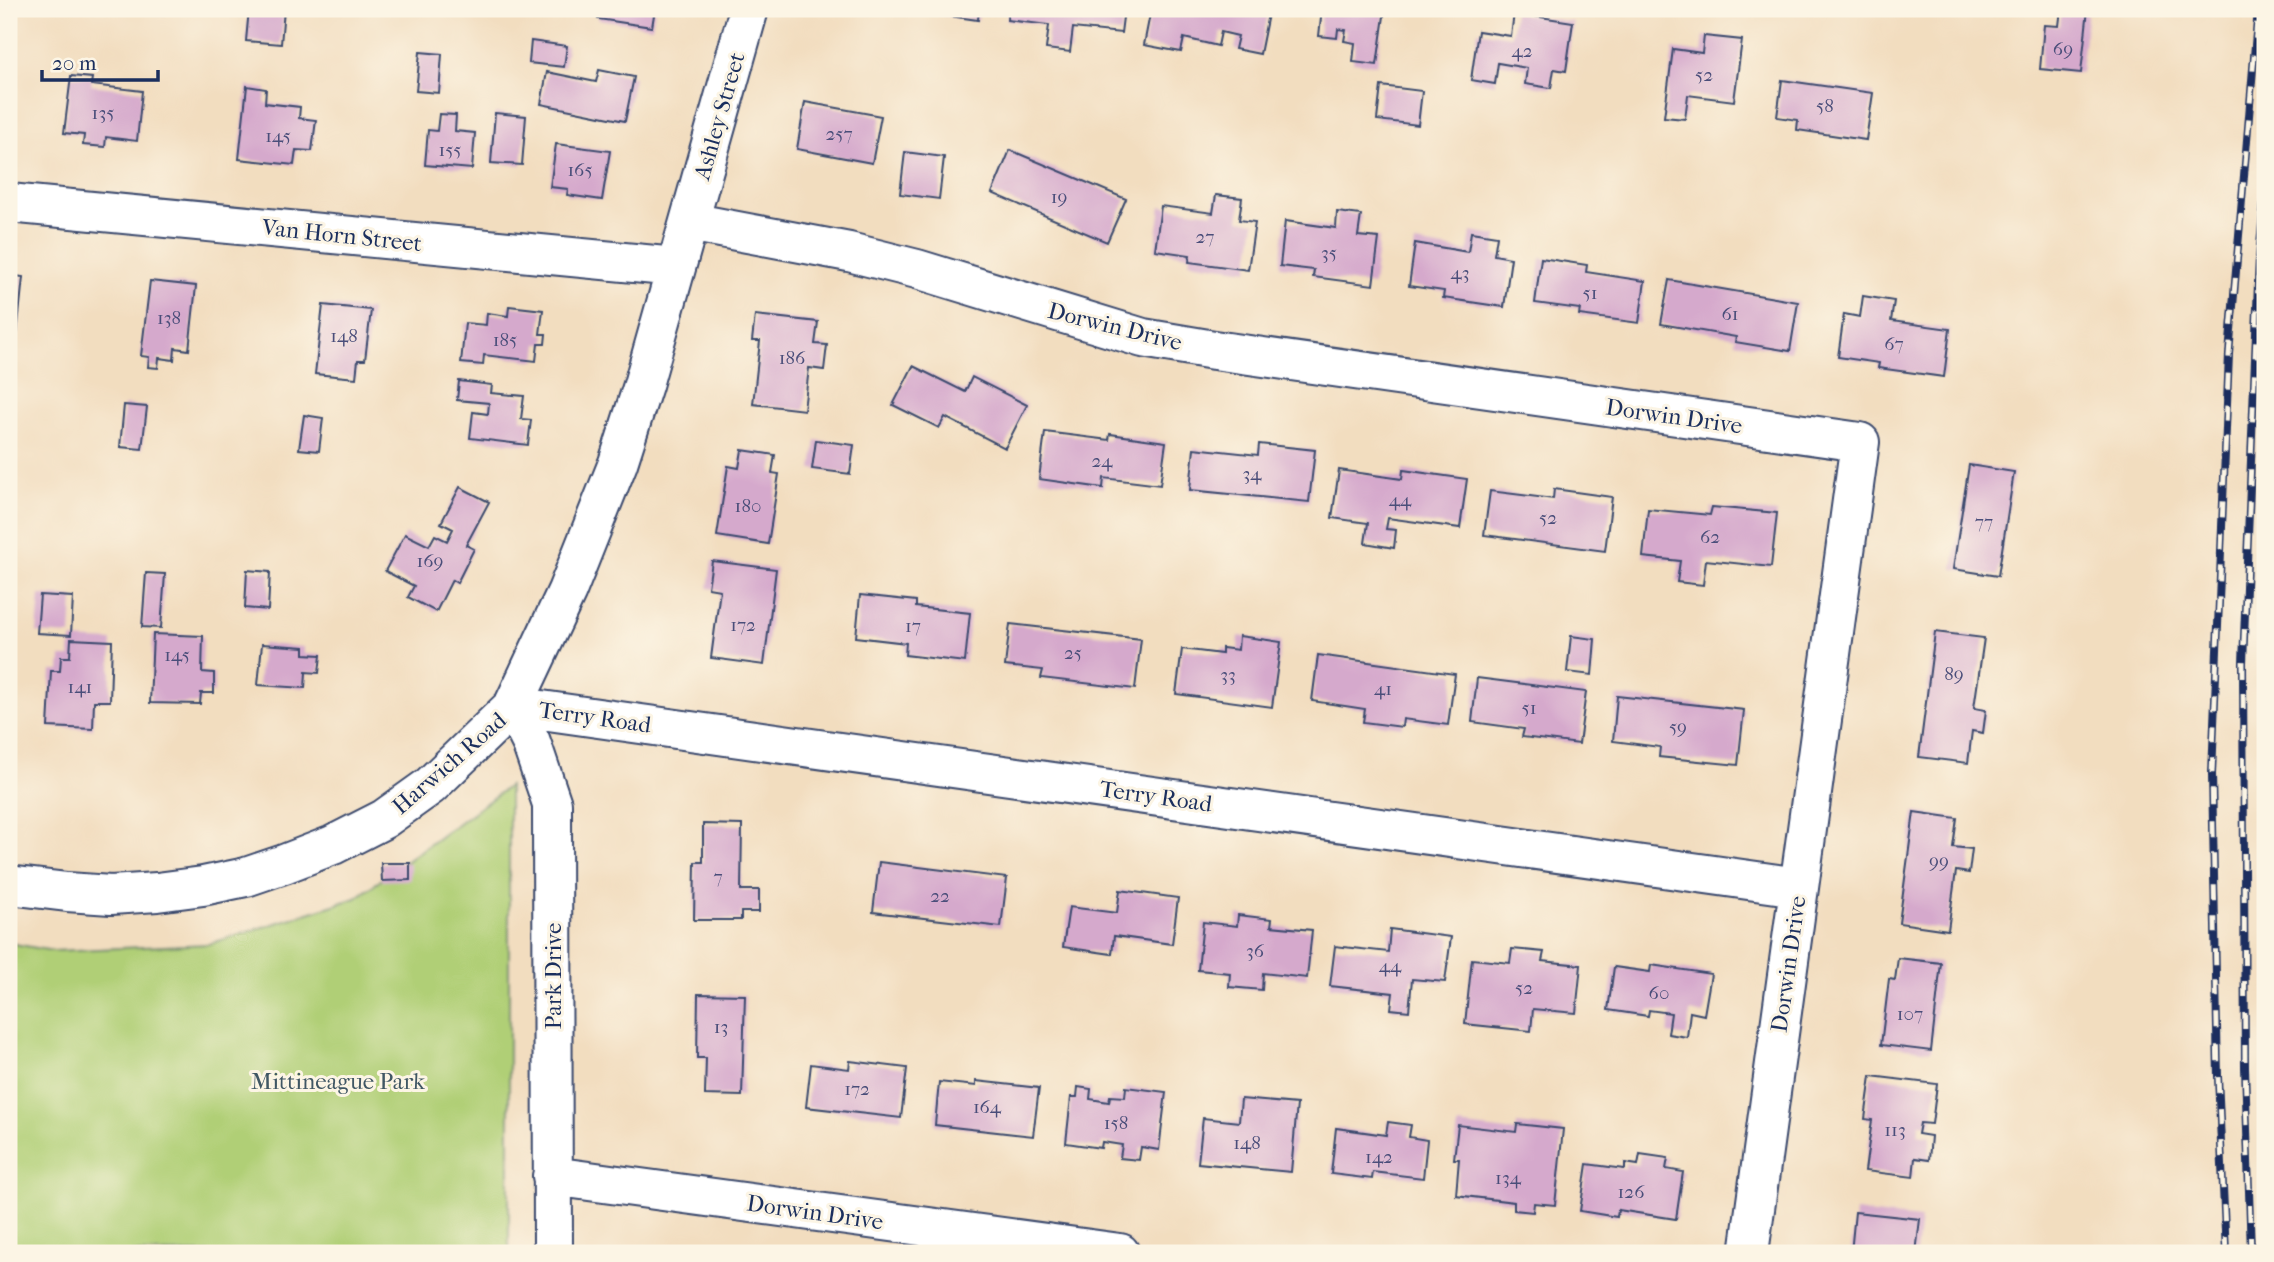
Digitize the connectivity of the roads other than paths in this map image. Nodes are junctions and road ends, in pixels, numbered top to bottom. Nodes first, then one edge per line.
1 (749, 9) edge
2 (9, 203) edge
3 (689, 222) junction
4 (676, 267) junction
5 (513, 706) junction
6 (9, 885) edge
7 (1799, 887) junction
8 (552, 1176) junction
9 (553, 1253) edge
10 (1119, 1253) edge
11 (1749, 1253) edge

1 - 3 street, Ashley Street
2 - 4 street, Van Horn Street
3 - 4 street, Harwich Road
3 - 7 street, Dorwin Drive
4 - 5 street, Harwich Road
5 - 6 street, Harwich Road
5 - 7 street, Terry Road
5 - 8 street, Park Drive
7 - 11 street, Dorwin Drive
8 - 9 street, Park Drive
8 - 10 street, Dorwin Drive

